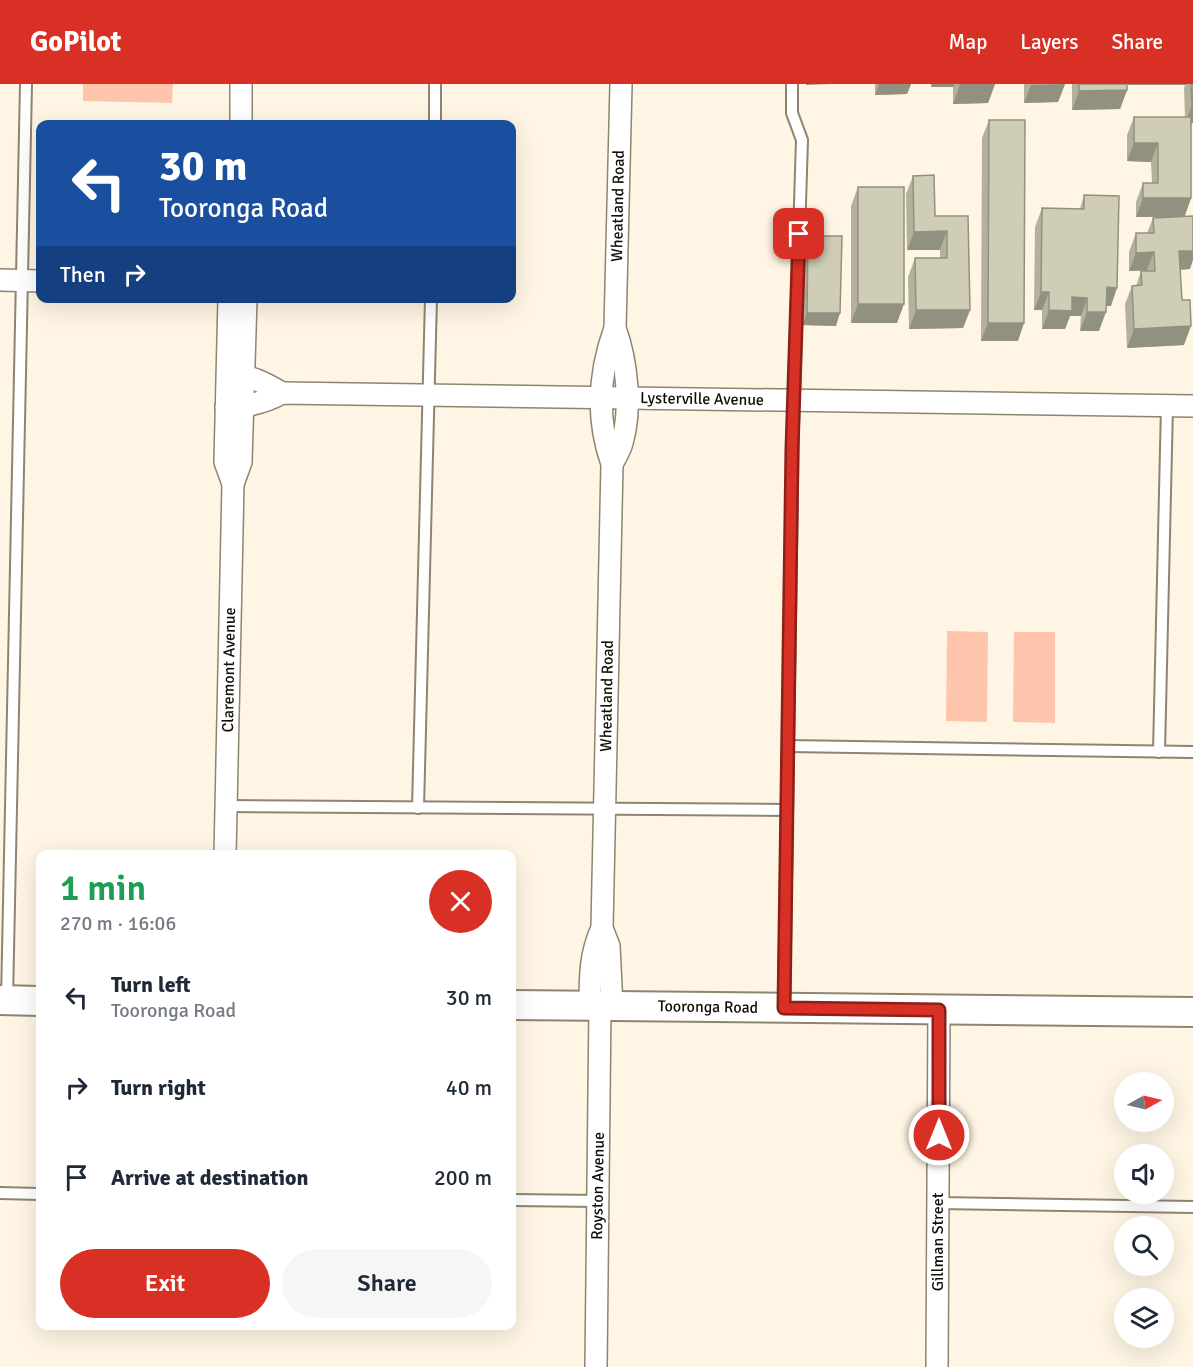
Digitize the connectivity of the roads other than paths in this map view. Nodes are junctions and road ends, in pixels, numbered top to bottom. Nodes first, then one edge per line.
1 (26, 84) edge
2 (242, 84) edge
3 (435, 84) edge
4 (621, 84) edge
5 (792, 84) edge
6 (241, 120) edge
7 (435, 120) edge
8 (0, 280) edge
9 (31, 280) edge
10 (235, 303) edge
11 (431, 303) edge
12 (615, 328) junction
13 (235, 375) junction
14 (282, 393) junction
15 (429, 395) junction
16 (602, 398) junction
17 (626, 398) junction
18 (794, 400) junction
19 (1167, 405) junction
20 (1193, 406) edge
21 (235, 407) junction
22 (612, 464) junction
23 (788, 746) junction
24 (1159, 752) junction
25 (1193, 752) edge
26 (226, 806) junction
27 (418, 808) junction
28 (605, 809) junction
29 (787, 810) junction
30 (225, 850) edge
31 (3, 1000) edge
32 (36, 1001) edge
33 (516, 1005) edge
34 (601, 1006) junction
35 (784, 1008) junction
36 (939, 1010) junction
37 (1193, 1012) edge
38 (0, 1193) edge
39 (36, 1194) edge
40 (516, 1200) edge
41 (598, 1201) junction
42 (938, 1203) junction
43 (1193, 1207) edge
44 (596, 1367) edge
45 (937, 1367) edge

1 - 9 lane
2 - 6 street
3 - 7 lane
4 - 12 street, Wheatland Road
5 - 18 lane
8 - 9 street
9 - 31 lane
10 - 13 street, Claremont Avenue
11 - 15 lane
12 - 16 street, Wheatland Road
12 - 17 street, Wheatland Road
13 - 14 street, Lysterville Avenue
13 - 21 street, Claremont Avenue
14 - 15 street, Lysterville Avenue
14 - 21 street, Lysterville Avenue
15 - 16 street, Lysterville Avenue
15 - 27 lane
16 - 17 street, Lysterville Avenue
16 - 22 street, Wheatland Road
17 - 18 street, Lysterville Avenue
17 - 22 street, Wheatland Road
18 - 19 street, Lysterville Avenue
18 - 23 lane
19 - 20 street, Lysterville Avenue
19 - 24 lane
21 - 26 street, Claremont Avenue
22 - 28 street, Wheatland Road
23 - 24 lane
23 - 29 lane
24 - 25 lane
26 - 27 lane
26 - 30 street, Claremont Avenue
27 - 28 lane
28 - 29 lane
28 - 34 street, Wheatland Road
29 - 35 lane
31 - 32 main road
33 - 34 main road, Tooronga Road
34 - 35 main road, Tooronga Road
34 - 41 street, Royston Avenue
35 - 36 main road, Tooronga Road
36 - 37 main road, Tooronga Road
36 - 42 street, Gillman Street
38 - 39 lane
40 - 41 lane
41 - 44 street, Royston Avenue
42 - 43 lane
42 - 45 street, Gillman Street

